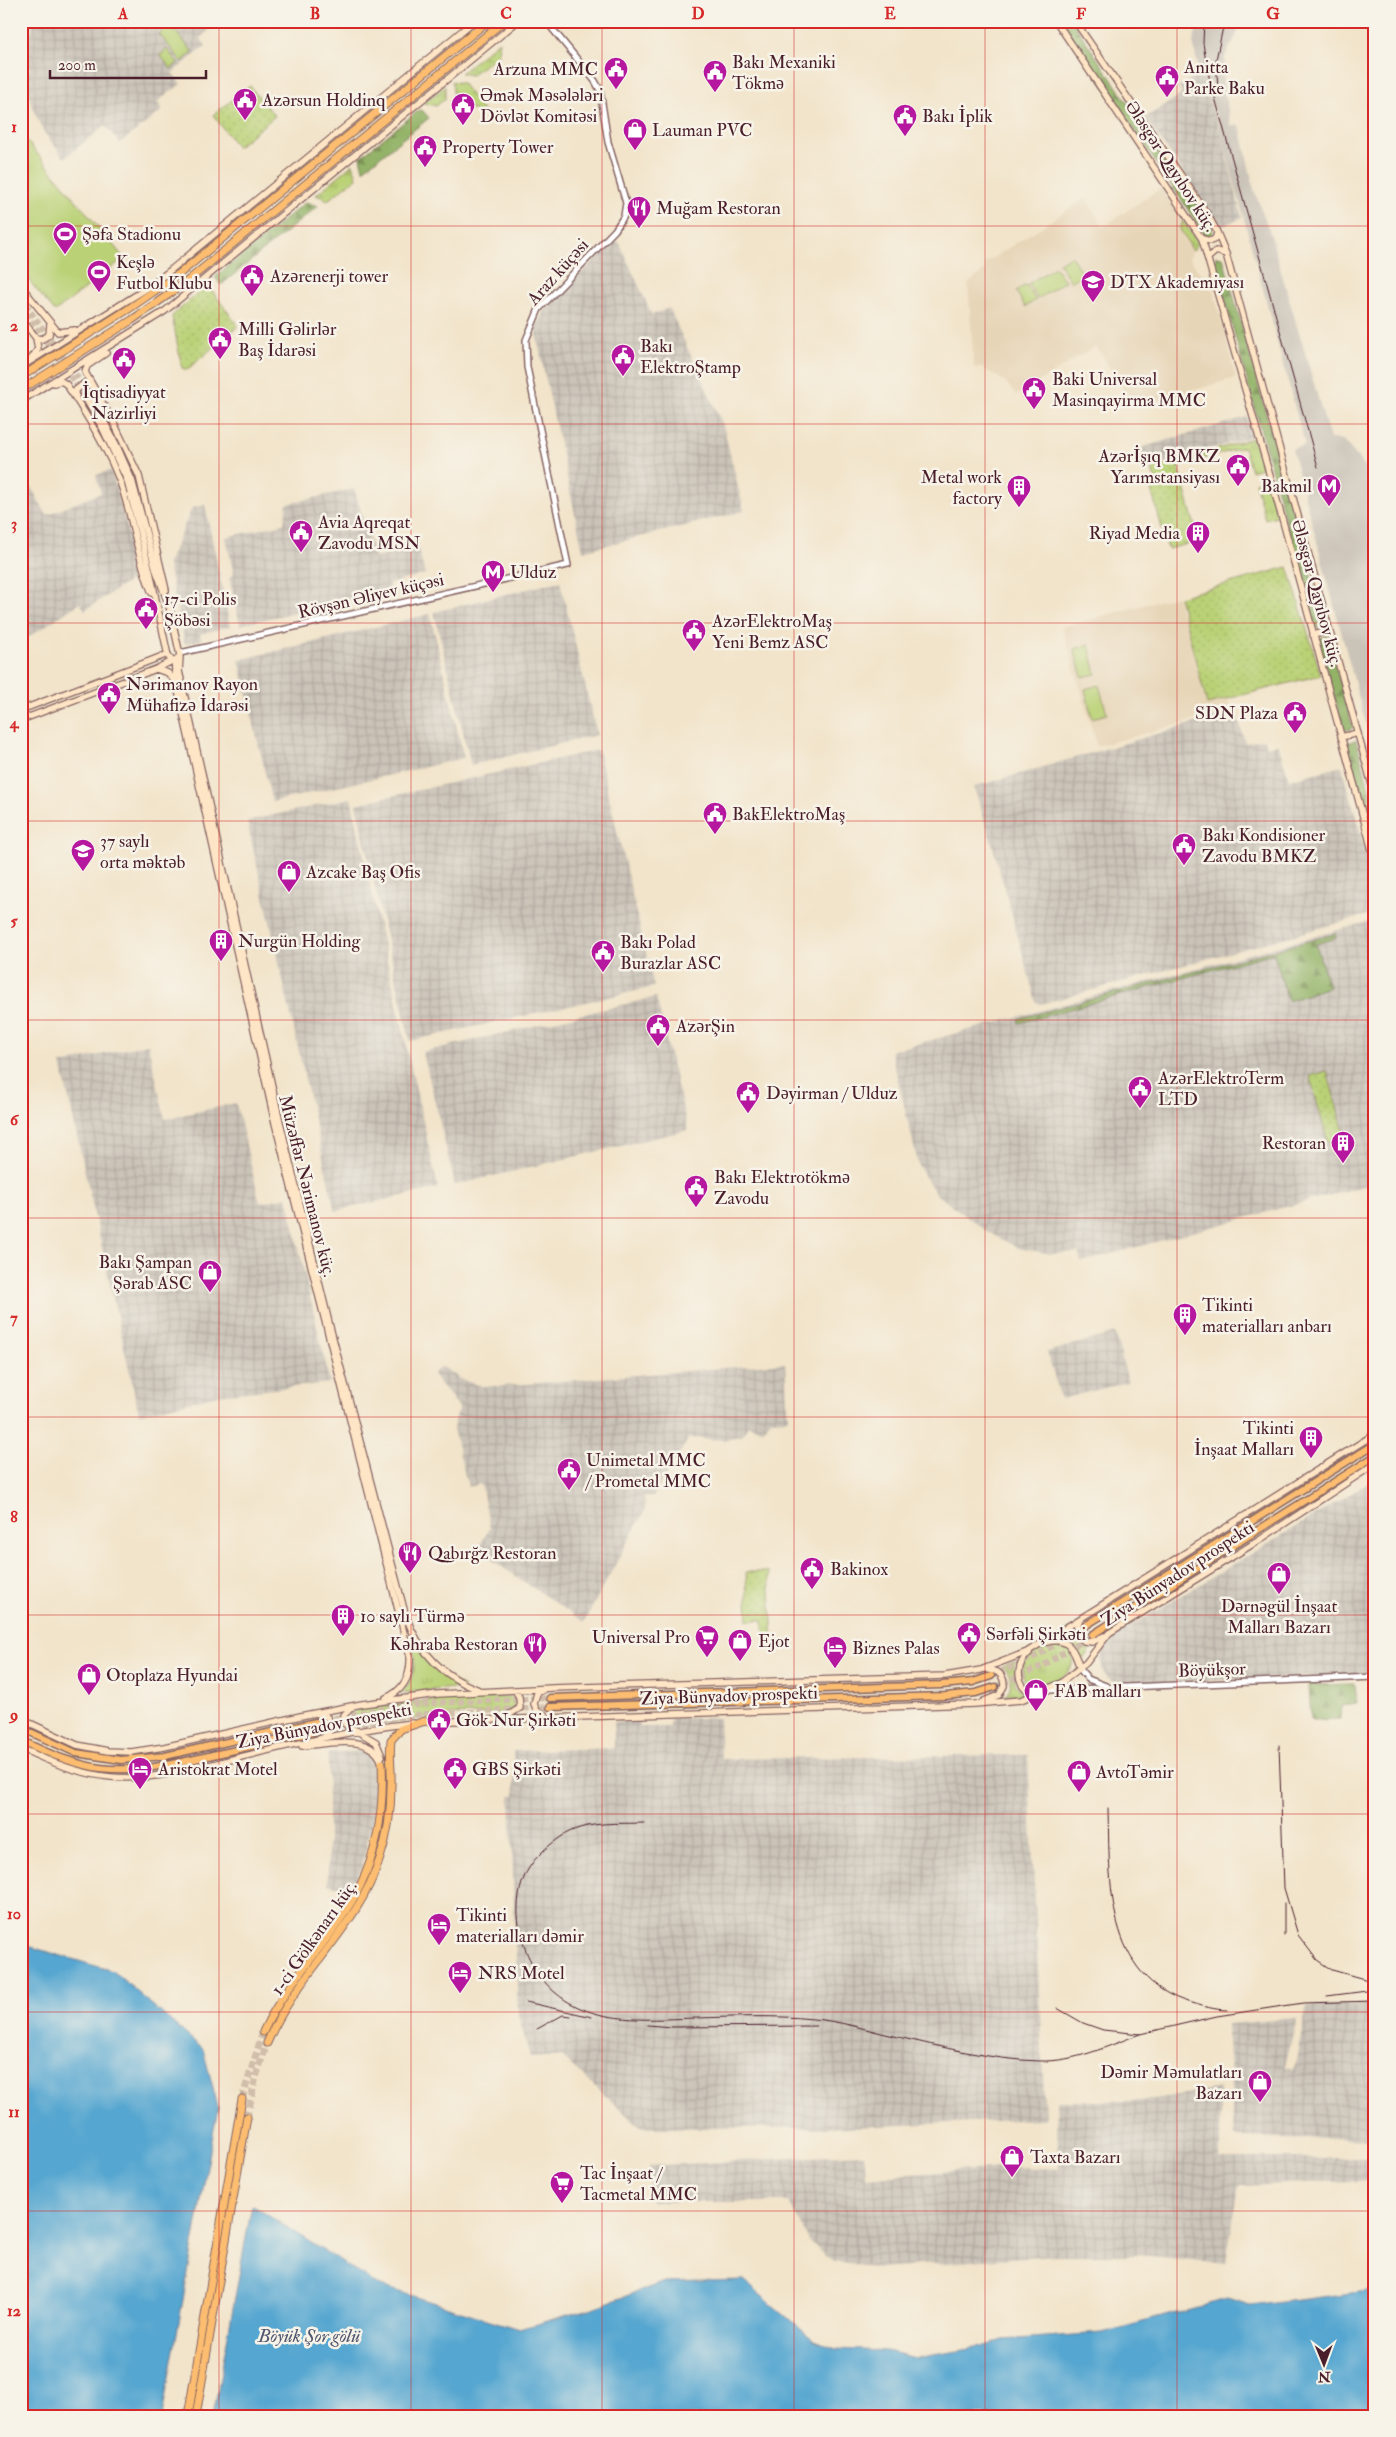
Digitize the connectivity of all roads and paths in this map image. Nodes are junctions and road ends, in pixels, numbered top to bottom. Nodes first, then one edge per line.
1 (474, 21) edge
2 (488, 21) edge
3 (504, 21) edge
4 (518, 21) edge
5 (546, 21) edge
6 (1056, 21) edge
7 (1075, 21) edge
8 (1216, 230) junction
9 (1202, 239) junction
10 (1226, 254) junction
11 (1209, 257) junction
12 (21, 286) edge
13 (21, 318) edge
14 (154, 319) junction
15 (50, 324) junction
16 (84, 328) junction
17 (36, 338) junction
18 (24, 365) edge
19 (21, 377) edge
20 (45, 386) junction
21 (94, 388) junction
22 (21, 390) edge
23 (76, 398) junction
24 (21, 401) edge
25 (568, 565) joint
26 (169, 606) junction
27 (158, 608) junction
28 (1329, 631) junction
29 (1313, 635) junction
30 (169, 653) junction
31 (180, 654) junction
32 (173, 661) junction
33 (156, 669) junction
34 (177, 686) junction
35 (44, 701) junction
36 (21, 710) edge
37 (47, 710) junction
38 (21, 720) edge
39 (1358, 733) junction
40 (1341, 737) junction
41 (1375, 796) edge
42 (1375, 861) edge
43 (1373, 1435) edge
44 (1375, 1444) edge
45 (1375, 1456) edge
46 (1375, 1460) edge
47 (1375, 1464) edge
48 (1342, 1465) junction
49 (1347, 1474) junction
50 (1086, 1614) junction
51 (1085, 1626) tunnel mouth
52 (1109, 1633) junction
53 (1092, 1635) tunnel mouth
54 (1042, 1644) junction
55 (1080, 1669) junction
56 (981, 1670) junction
57 (992, 1676) tunnel mouth
58 (1375, 1678) edge
59 (995, 1687) tunnel mouth
60 (552, 1688) junction
61 (1116, 1688) junction
62 (515, 1690) junction
63 (1050, 1690) junction
64 (483, 1692) junction
65 (550, 1698) tunnel mouth
66 (378, 1701) junction
67 (362, 1704) junction
68 (975, 1704) junction
69 (550, 1707) tunnel mouth
70 (305, 1714) junction
71 (550, 1716) junction
72 (493, 1718) junction
73 (21, 1719) edge
74 (425, 1721) junction
75 (316, 1722) tunnel mouth
76 (21, 1728) edge
77 (317, 1731) tunnel mouth
78 (358, 1731) junction
79 (40, 1738) junction
80 (320, 1739) junction
81 (21, 1740) edge
82 (21, 1748) edge
83 (278, 1748) junction
84 (113, 1752) junction
85 (36, 1756) junction
86 (382, 1763) junction
87 (88, 1766) junction
88 (263, 2032) tunnel mouth
89 (267, 2043) tunnel mouth
90 (242, 2099) tunnel mouth
91 (247, 2117) tunnel mouth
92 (188, 2416) edge
93 (196, 2416) edge

1 - 16 main road
2 - 19 highway
3 - 22 highway
4 - 14 main road
5 - 25 street, Araz küçəsi
6 - 9 main road, Ələsgər Qayıbov küç.
7 - 8 main road, Ələsgər Qayıbov küç.
8 - 9 main road
8 - 10 main road, Ələsgər Qayıbov küç.
9 - 11 main road, Ələsgər Qayıbov küç.
10 - 11 main road
10 - 28 main road, Ələsgər Qayıbov küç.
11 - 29 main road, Ələsgər Qayıbov küç.
12 - 15 main road
13 - 17 main road
14 - 20 main road
14 - 21 main road
15 - 16 main road
15 - 17 main road
16 - 18 main road
17 - 18 main road
20 - 23 main road
20 - 24 main road
21 - 23 main road
21 - 26 main road
23 - 27 main road
25 - 31 street, Rövşən Əliyev küçəsi
26 - 27 main road
26 - 31 main road
27 - 30 main road
28 - 29 main road
28 - 39 main road, Ələsgər Qayıbov küç.
29 - 40 main road, Ələsgər Qayıbov küç.
30 - 31 main road
30 - 32 main road
30 - 35 main road
31 - 32 main road
31 - 64 main road
32 - 33 main road
32 - 34 main road, Müzəffər Nərimanov küç.
33 - 34 main road
33 - 37 main road
34 - 66 main road, Müzəffər Nərimanov küç.
35 - 36 main road
35 - 37 main road
37 - 38 main road
39 - 40 main road
39 - 41 main road, Ələsgər Qayıbov küç.
40 - 42 main road, Ələsgər Qayıbov küç.
43 - 48 main road
43 - 50 main road, Ziya Bünyadov prospekti
44 - 48 main road, Ziya Bünyadov prospekti
45 - 49 main road, Ziya Bünyadov prospekti
46 - 49 main road
47 - 52 main road, Ziya Bünyadov prospekti
48 - 51 main road, Ziya Bünyadov prospekti
49 - 53 main road, Ziya Bünyadov prospekti
50 - 52 main road
50 - 54 main road, Ziya Bünyadov prospekti
52 - 55 main road, Ziya Bünyadov prospekti
54 - 55 main road
54 - 56 main road, Ziya Bünyadov prospekti
54 - 63 main road
55 - 61 street
55 - 63 main road, Ziya Bünyadov prospekti
56 - 60 main road, Ziya Bünyadov prospekti
56 - 68 main road
57 - 65 main road, Ziya Bünyadov prospekti
58 - 61 street, Böyükşor
59 - 69 main road, Ziya Bünyadov prospekti
60 - 62 main road, Ziya Bünyadov prospekti
60 - 71 main road
61 - 63 street, Böyükşor
62 - 64 main road, Ziya Bünyadov prospekti
62 - 72 main road
63 - 68 main road, Ziya Bünyadov prospekti
64 - 66 main road, Ziya Bünyadov prospekti
66 - 67 main road, Ziya Bünyadov prospekti
67 - 70 main road, Ziya Bünyadov prospekti
67 - 78 main road
68 - 71 main road, Ziya Bünyadov prospekti
70 - 80 main road
70 - 84 main road, Ziya Bünyadov prospekti
71 - 72 main road, Ziya Bünyadov prospekti
72 - 74 main road, Ziya Bünyadov prospekti
73 - 84 main road, Ziya Bünyadov prospekti
74 - 78 main road, Ziya Bünyadov prospekti
74 - 89 highway, 1-ci Gölkənarı küç.
75 - 79 main road, Ziya Bünyadov prospekti
76 - 79 main road, Ziya Bünyadov prospekti
77 - 87 main road, Ziya Bünyadov prospekti
78 - 80 main road, Ziya Bünyadov prospekti
78 - 86 main road
79 - 84 main road
80 - 83 main road, Ziya Bünyadov prospekti
81 - 87 main road, Ziya Bünyadov prospekti
82 - 85 main road, Ziya Bünyadov prospekti
83 - 85 main road, Ziya Bünyadov prospekti
83 - 86 main road
85 - 87 main road
86 - 88 highway
90 - 92 highway
91 - 93 highway

